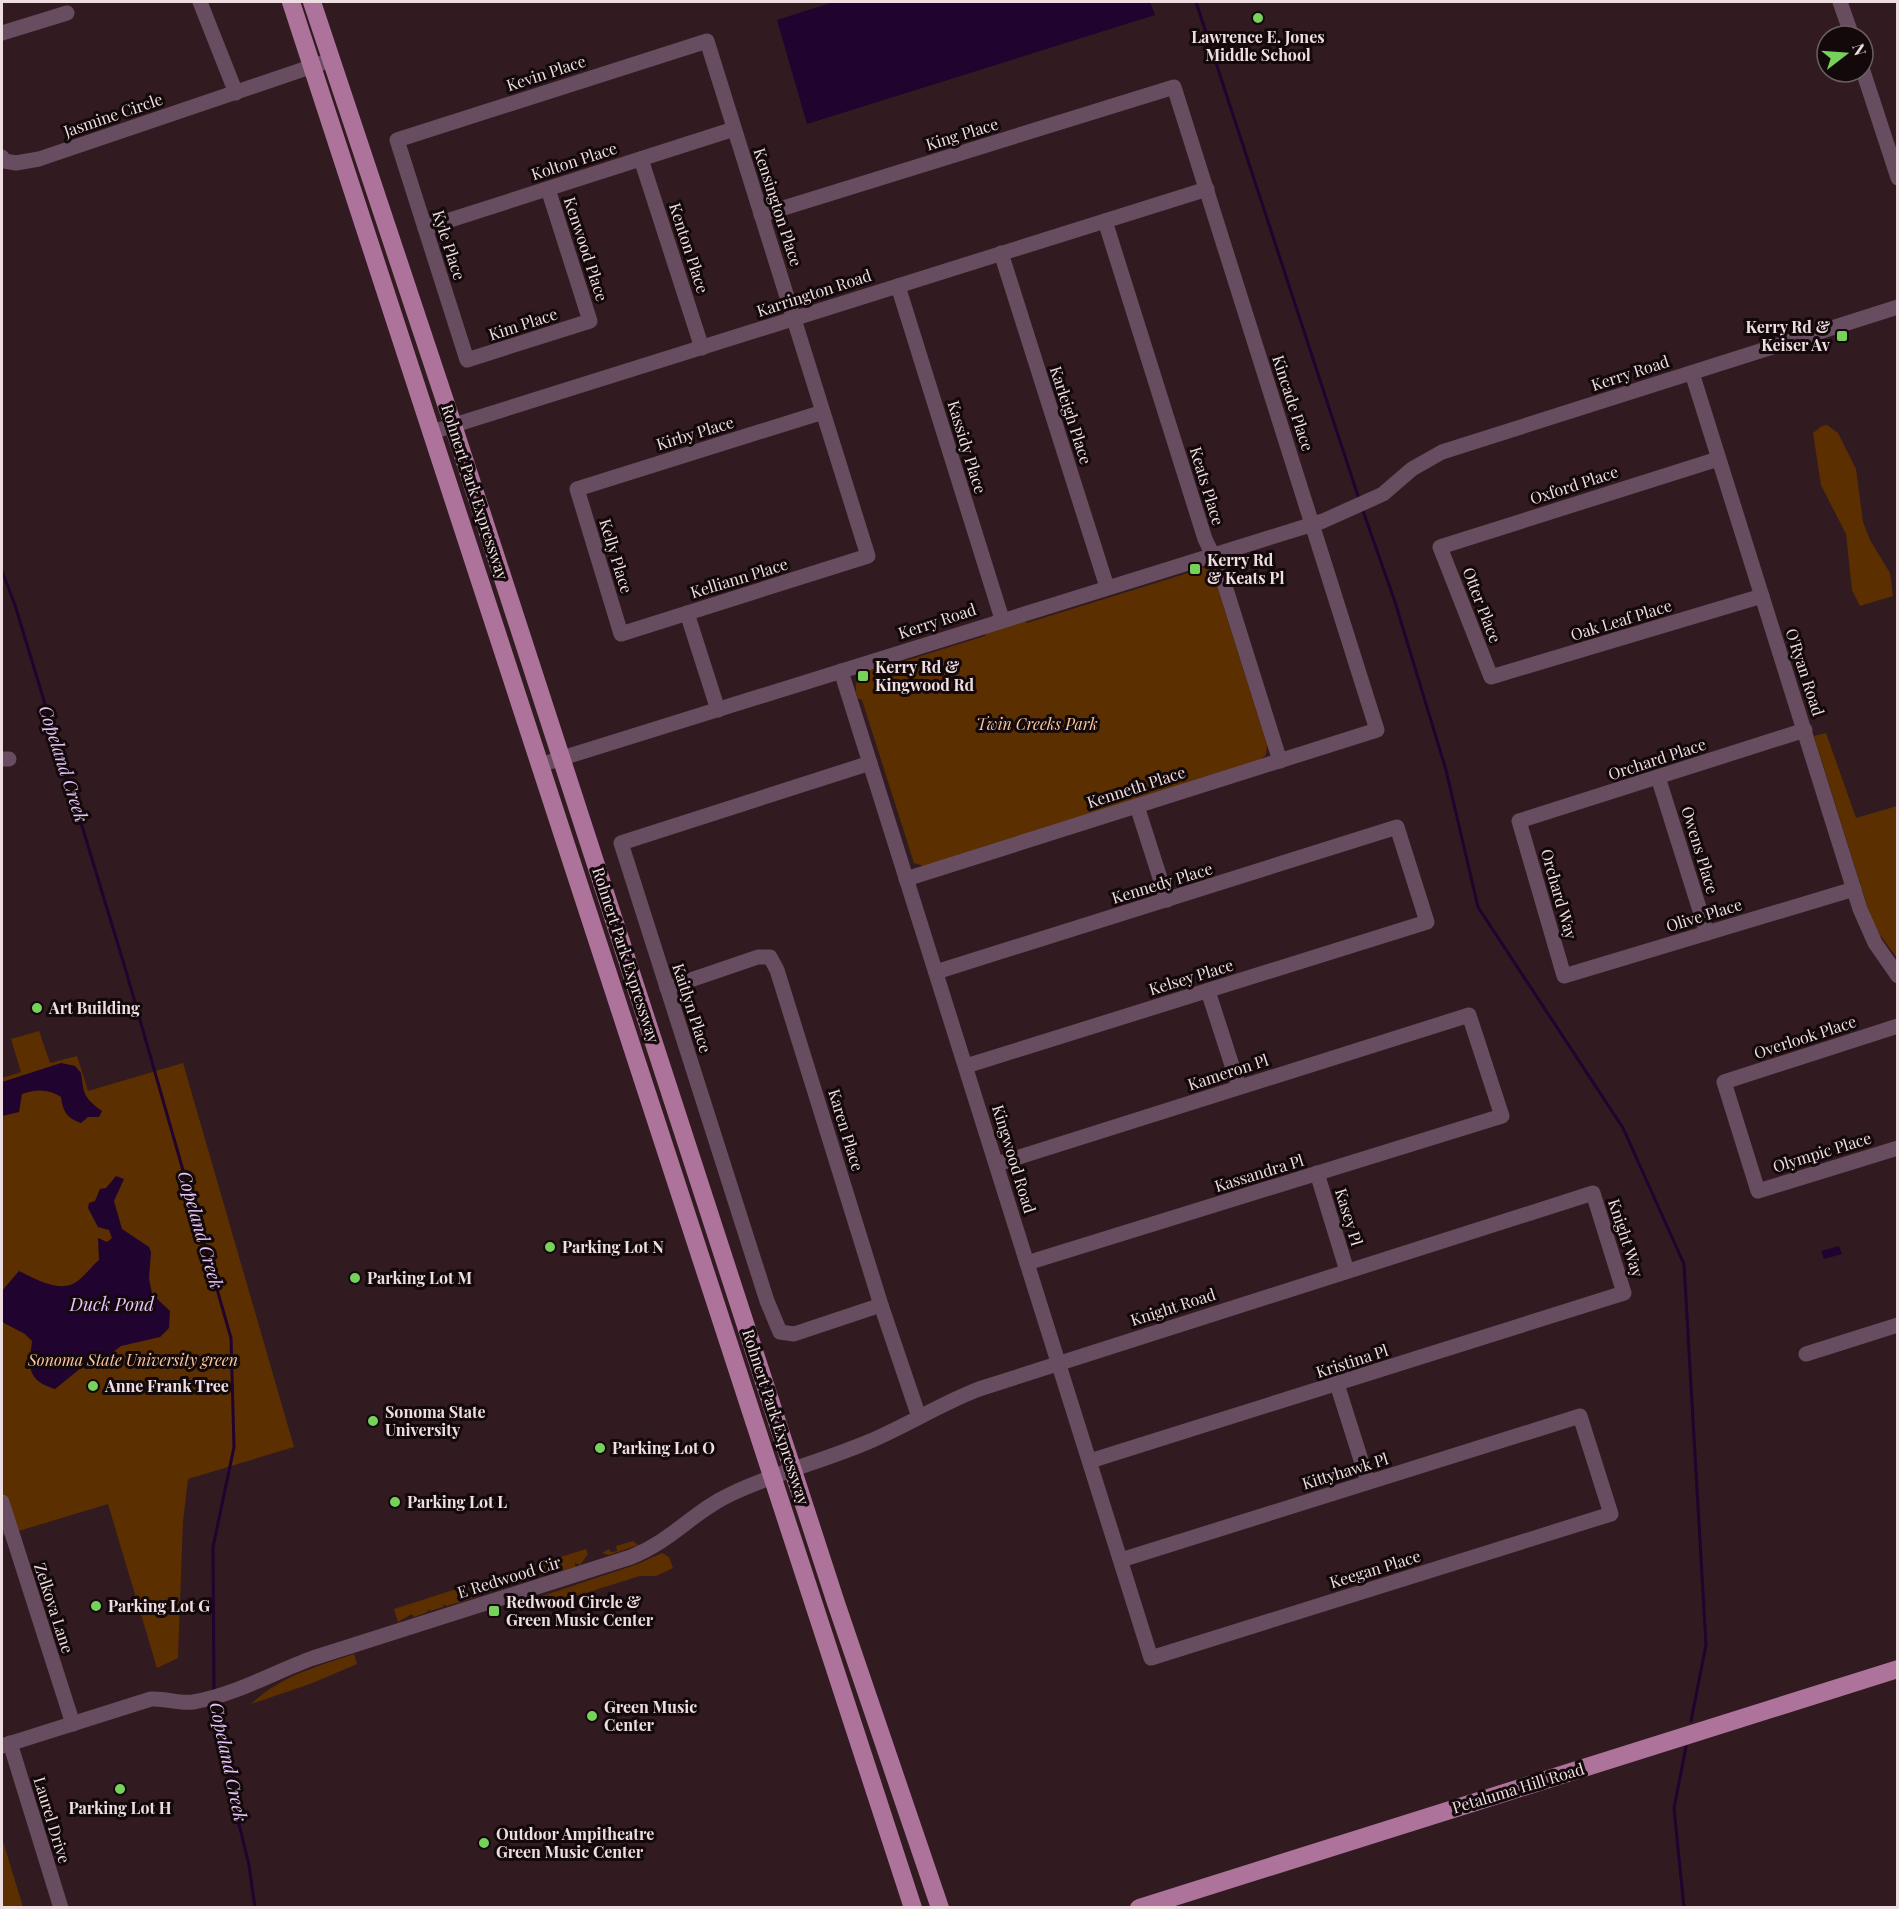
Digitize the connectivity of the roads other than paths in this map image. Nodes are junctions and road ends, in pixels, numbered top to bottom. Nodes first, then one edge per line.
1 (200, 2) edge
2 (291, 2) edge
3 (312, 2) edge
4 (1840, 2) edge
5 (66, 12) dead end
6 (1848, 24) edge
7 (2, 33) edge
8 (707, 41) joint
9 (318, 65) junction
10 (1867, 84) edge
11 (1174, 87) joint
12 (236, 93) junction
13 (734, 129) junction
14 (397, 140) joint
15 (2, 157) edge
16 (641, 159) junction
17 (1898, 178) edge
18 (548, 189) junction
19 (1207, 189) junction
20 (761, 215) junction
21 (1105, 221) junction
22 (425, 228) junction
23 (1001, 253) junction
24 (898, 286) junction
25 (1898, 307) edge
26 (795, 319) junction
27 (590, 321) joint
28 (702, 348) junction
29 (467, 360) joint
30 (1692, 373) junction
31 (823, 412) junction
32 (453, 425) junction
33 (432, 432) junction
34 (1718, 459) junction
35 (577, 489) joint
36 (1312, 524) junction
37 (1440, 546) joint
38 (1212, 555) junction
39 (868, 556) joint
40 (1107, 587) junction
41 (1762, 596) junction
42 (687, 613) junction
43 (1002, 619) junction
44 (621, 634) joint
45 (841, 671) junction
46 (1491, 677) joint
47 (718, 710) junction
48 (1377, 730) joint
49 (1805, 730) junction
50 (562, 758) junction
51 (1280, 761) junction
52 (870, 763) junction
53 (540, 765) junction
54 (1658, 777) junction
55 (1137, 806) junction
56 (1519, 821) joint
57 (906, 879) junction
58 (1854, 889) junction
59 (1167, 900) junction
60 (1427, 922) joint
61 (1707, 933) junction
62 (936, 972) junction
63 (1564, 976) joint
64 (1898, 976) edge
65 (667, 987) junction
66 (1208, 991) junction
67 (1898, 1026) edge
68 (966, 1066) junction
69 (1239, 1087) junction
70 (1502, 1116) joint
71 (1898, 1148) edge
72 (997, 1164) junction
73 (1317, 1173) junction
74 (1758, 1191) joint
75 (1593, 1193) joint
76 (1027, 1263) junction
77 (1347, 1271) junction
78 (1624, 1293) joint
79 (881, 1305) junction
80 (1898, 1325) edge
81 (1806, 1354) dead end
82 (1058, 1362) junction
83 (1337, 1384) junction
84 (919, 1417) junction
85 (1090, 1461) junction
86 (793, 1469) junction
87 (773, 1475) junction
88 (1368, 1482) junction
89 (2, 1502) edge
90 (1611, 1514) joint
91 (1121, 1560) junction
92 (1151, 1658) joint
93 (1898, 1669) edge
94 (73, 1724) junction
95 (6, 1745) edge
96 (61, 1908) edge
97 (913, 1908) edge
98 (940, 1908) edge
99 (1139, 1908) edge

1 - 12 street
2 - 9 main road, Rohnert Park Expressway
3 - 32 main road, Rohnert Park Expressway
4 - 6 street
5 - 7 street
8 - 13 street, Kensington Place
8 - 14 street, Kevin Place
9 - 12 street, Jasmine Circle
9 - 33 main road, Rohnert Park Expressway
10 - 17 street
11 - 19 street, Kincade Place
11 - 20 street, King Place
12 - 15 street, Jasmine Circle
13 - 16 street, Kolton Place
13 - 20 street, Kensington Place
14 - 22 street, Kyle Place
16 - 18 street, Kolton Place
16 - 28 street, Kenton Place
18 - 22 street, Kolton Place
18 - 27 street, Kenwood Place
19 - 21 street, Karrington Road
19 - 36 street, Kincade Place
20 - 26 street, Kensington Place
21 - 23 street, Karrington Road
21 - 38 street, Keats Place
22 - 29 street, Kyle Place
23 - 24 street, Karrington Road
23 - 40 street, Karleigh Place
24 - 26 street, Karrington Road
24 - 43 street, Kassidy Place
25 - 30 street, Kerry Road
26 - 28 street, Karrington Road
26 - 31 street, Kensington Place
27 - 29 street, Kim Place
28 - 32 street, Karrington Road
30 - 34 street, O'Ryan Road
30 - 36 street, Kerry Road
31 - 35 street, Kirby Place
31 - 39 street, Kensington Place
32 - 33 street, Karrington Road
32 - 50 main road, Rohnert Park Expressway
33 - 53 main road, Rohnert Park Expressway
34 - 37 street, Oxford Place
34 - 41 street, O'Ryan Road
35 - 44 street, Kelly Place
36 - 38 street, Kerry Road
36 - 48 street, Kincade Place
37 - 46 street, Otter Place
38 - 40 street, Kerry Road
38 - 51 street, Keats Place
39 - 42 street, Kelliann Place
40 - 43 street, Kerry Road
41 - 46 street, Oak Leaf Place
41 - 49 street, O'Ryan Road
42 - 44 street, Kelliann Place
42 - 47 street
43 - 45 street, Kerry Road
45 - 47 street, Kerry Road
45 - 52 street, Kingwood Road
47 - 50 street, Kerry Road
48 - 51 street, Kenneth Place
49 - 54 street, Orchard Place
49 - 58 street, O'Ryan Road
50 - 53 street, Kerry Road
50 - 86 main road, Rohnert Park Expressway
51 - 55 street, Kenneth Place
52 - 57 street, Kingwood Road
52 - 65 street, Kaitlyn Place
53 - 87 main road, Rohnert Park Expressway
54 - 56 street, Orchard Place
54 - 61 street, Owens Place
55 - 57 street, Kenneth Place
55 - 59 street
56 - 63 street, Orchard Way
57 - 62 street, Kingwood Road
58 - 61 street, Olive Place
58 - 64 street, O'Ryan Road
59 - 60 street, Kennedy Place
59 - 62 street, Kennedy Place
60 - 66 street, Kelsey Place
61 - 63 street, Olive Place
62 - 68 street, Kingwood Road
65 - 79 street, Kaitlyn Place
65 - 79 street, Karen Place
66 - 68 street, Kelsey Place
66 - 69 street
67 - 74 street, Overlook Place
68 - 72 street, Kingwood Road
69 - 70 street, Kameron Pl
69 - 72 street, Kameron Pl
70 - 73 street, Kassandra Pl
71 - 74 street, Olympic Place
72 - 76 street, Kingwood Road
73 - 76 street, Kassandra Pl
73 - 77 street, Kasey Pl
75 - 77 street, Knight Road
75 - 78 street, Knight Way
76 - 82 street, Kingwood Road
77 - 82 street, Knight Road
78 - 83 street, Kristina Pl
79 - 84 street, Karen Place
80 - 81 street
82 - 84 street, Knight Road
82 - 85 street, Kingwood Road
83 - 85 street, Kristina Pl
83 - 88 street
84 - 86 street, Knight Road
85 - 91 street, Kingwood Road
86 - 87 street, Knight Road
86 - 98 main road, Rohnert Park Expressway
87 - 94 street, E Redwood Cir
87 - 97 main road, Rohnert Park Expressway
88 - 90 street, Kittyhawk Pl
88 - 91 street, Kittyhawk Pl
89 - 94 street, Zelkova Lane
90 - 92 street, Keegan Place
91 - 92 street, Kingwood Road
93 - 99 main road, Petaluma Hill Road
94 - 95 street
95 - 96 street, Laurel Drive

